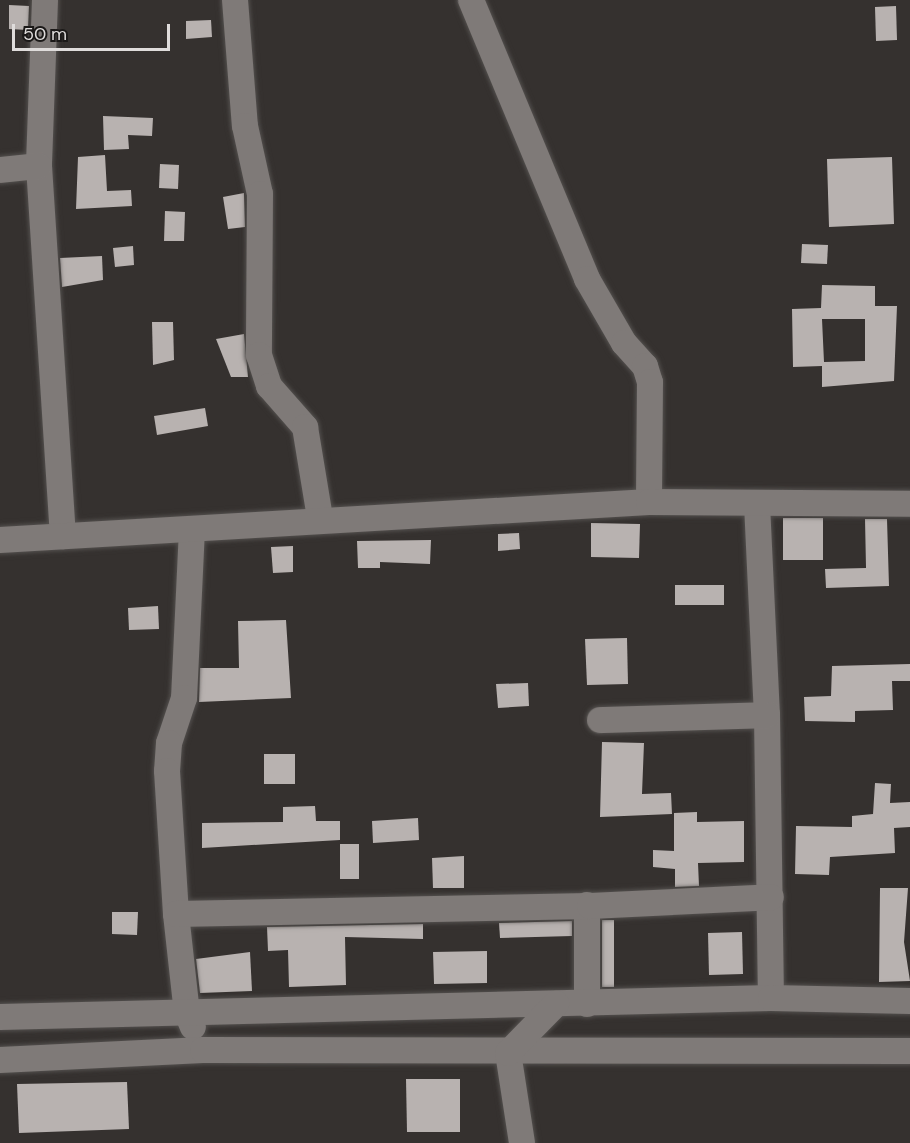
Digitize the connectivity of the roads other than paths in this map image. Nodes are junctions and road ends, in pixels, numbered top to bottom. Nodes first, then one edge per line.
1 (45, 0) edge
2 (235, 0) edge
3 (471, 0) edge
4 (39, 166) junction
5 (0, 170) edge
6 (649, 502) junction
7 (757, 504) junction
8 (910, 504) edge
9 (320, 518) junction
10 (192, 529) junction
11 (63, 536) junction
12 (0, 540) edge
13 (767, 715) junction
14 (600, 720) dead end
15 (771, 897) junction
16 (586, 905) junction
17 (176, 914) junction
18 (771, 998) junction
19 (910, 1001) edge
20 (556, 1004) junction
21 (587, 1004) junction
22 (187, 1013) junction
23 (0, 1017) edge
24 (203, 1050) junction
25 (910, 1051) edge
26 (508, 1053) junction
27 (0, 1060) edge
28 (522, 1143) edge

1 - 4 street
2 - 9 street
3 - 6 street
4 - 5 street
4 - 11 street
6 - 7 street
6 - 9 street
7 - 8 street
7 - 13 street
9 - 10 street
10 - 11 street
10 - 17 street
11 - 12 street
13 - 14 street
13 - 15 street
15 - 16 street
15 - 18 street
16 - 17 street
16 - 21 street
17 - 22 street
18 - 19 street
18 - 21 street
20 - 21 street
20 - 22 street
20 - 26 street
22 - 23 street
22 - 24 street
24 - 26 street
24 - 27 street
25 - 26 street
26 - 28 street

